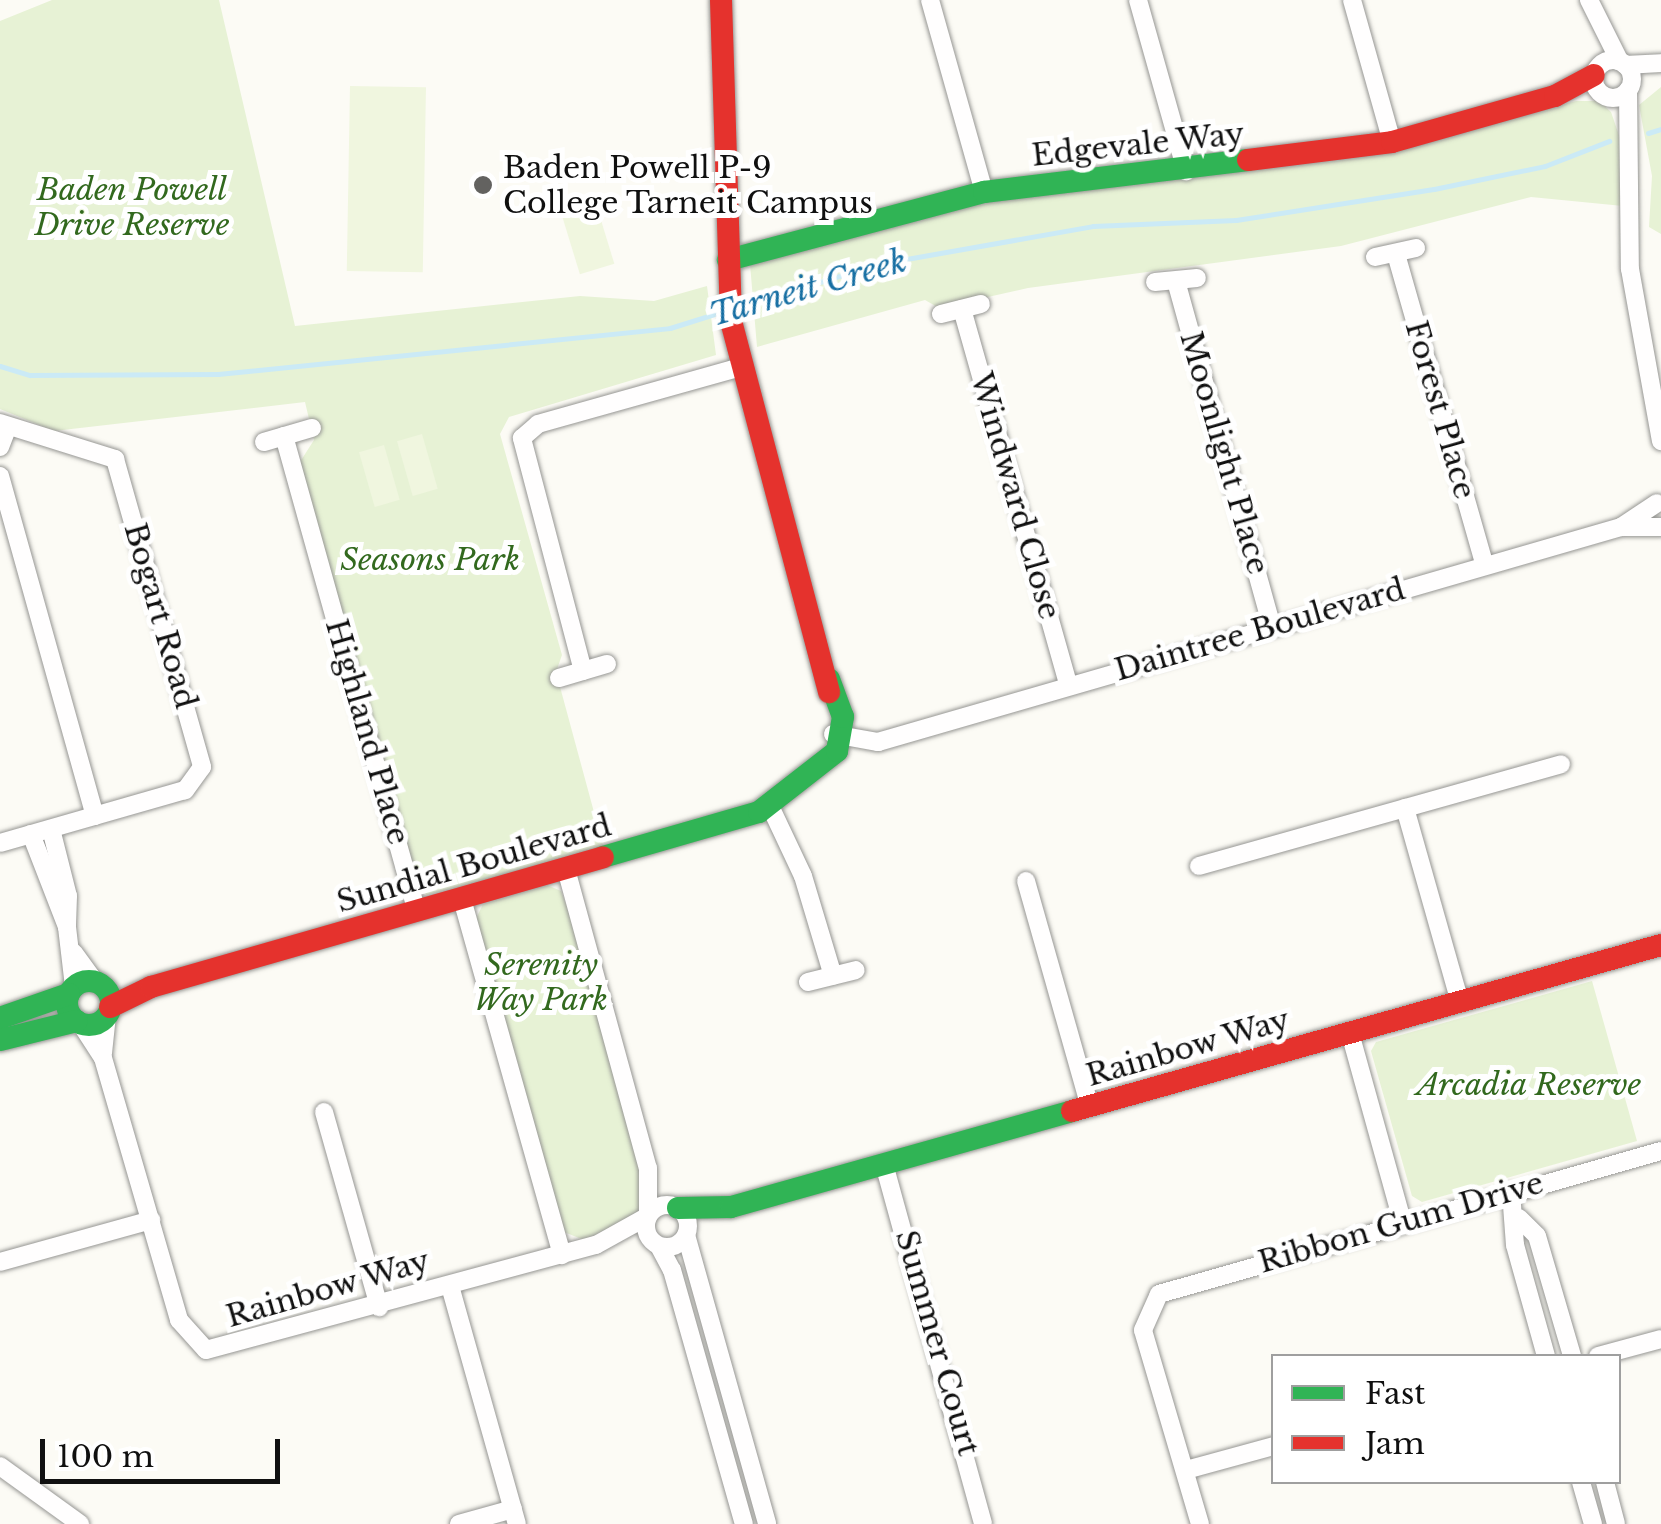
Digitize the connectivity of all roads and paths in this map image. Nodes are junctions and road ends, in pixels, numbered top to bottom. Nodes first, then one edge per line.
1 (721, 0) edge
2 (930, 0) edge
3 (1138, 0) edge
4 (1352, 0) edge
5 (1590, 0) edge
6 (1600, 34) junction
7 (1623, 64) junction
8 (1661, 66) edge
9 (1600, 84) junction
10 (1630, 87) junction
11 (1628, 132) junction
12 (1392, 142) junction
13 (1186, 170) junction
14 (984, 192) junction
15 (1416, 248) dead end
16 (1396, 254) junction
17 (1375, 257) dead end
18 (728, 260) junction
19 (1197, 278) dead end
20 (1176, 281) junction
21 (1155, 282) dead end
22 (981, 304) dead end
23 (962, 308) junction
24 (941, 314) dead end
25 (741, 367) junction
26 (4, 424) edge
27 (312, 428) dead end
28 (284, 436) junction
29 (1661, 441) edge
30 (264, 442) dead end
31 (0, 447) edge
32 (0, 476) edge
33 (1660, 499) edge
34 (1621, 527) junction
35 (1661, 527) edge
36 (1485, 566) junction
37 (1272, 626) junction
38 (607, 664) dead end
39 (583, 671) junction
40 (559, 678) dead end
41 (1068, 684) junction
42 (840, 735) junction
43 (1561, 764) dead end
44 (770, 806) junction
45 (1405, 808) junction
46 (95, 816) junction
47 (51, 829) junction
48 (31, 834) junction
49 (0, 843) edge
50 (1199, 866) dead end
51 (566, 869) junction
52 (64, 877) junction
53 (1026, 881) dead end
54 (44, 882) junction
55 (462, 899) junction
56 (417, 912) junction
57 (67, 927) junction
58 (1661, 945) edge
59 (856, 970) dead end
60 (832, 976) junction
61 (808, 982) dead end
62 (93, 996) junction
63 (1460, 1002) junction
64 (0, 1018) edge
65 (79, 1022) junction
66 (1350, 1033) junction
67 (0, 1040) edge
68 (103, 1058) junction
69 (1090, 1106) junction
70 (324, 1112) dead end
71 (1661, 1151) edge
72 (884, 1164) junction
73 (648, 1168) junction
74 (1510, 1192) junction
75 (677, 1207) junction
76 (730, 1207) junction
77 (648, 1215) junction
78 (1518, 1218) junction
79 (150, 1220) junction
80 (1402, 1221) junction
81 (687, 1234) junction
82 (655, 1244) junction
83 (596, 1245) junction
84 (562, 1255) junction
85 (0, 1262) edge
86 (450, 1286) junction
87 (379, 1307) junction
88 (1661, 1340) edge
89 (1545, 1354) edge
90 (1571, 1354) edge
91 (1606, 1354) edge
92 (1271, 1447) edge
93 (0, 1466) edge
94 (1186, 1470) junction
95 (1582, 1484) edge
96 (1606, 1484) edge
97 (515, 1516) edge
98 (80, 1524) edge
99 (459, 1524) edge
100 (744, 1524) edge
101 (767, 1524) edge
102 (983, 1524) edge
103 (1200, 1524) edge
104 (1593, 1524) edge
105 (1616, 1524) edge

1 - 18 street
2 - 14 street
3 - 13 street
4 - 12 street
5 - 6 street
6 - 7 street
6 - 9 street
7 - 8 street
7 - 9 street
7 - 10 street
8 - 10 street
9 - 10 street
9 - 11 street
9 - 12 street, Edgevale Way
10 - 11 street
11 - 29 street
12 - 13 street, Edgevale Way
13 - 14 street, Edgevale Way
14 - 18 street, Edgevale Way
15 - 16 street
16 - 17 street
16 - 36 street, Forest Place
18 - 25 street
19 - 20 street
20 - 21 street
20 - 37 street, Moonlight Place
22 - 23 street
23 - 24 street
23 - 41 street, Windward Close
25 - 39 street
25 - 42 street
26 - 31 street
26 - 46 street, Bogart Road
27 - 28 street
28 - 30 street
28 - 56 street, Highland Place
32 - 46 street
33 - 34 street, Daintree Boulevard
33 - 35 street
34 - 35 street, Daintree Boulevard
34 - 36 street, Daintree Boulevard
36 - 37 street, Daintree Boulevard
37 - 41 street, Daintree Boulevard
38 - 39 street
39 - 40 street
41 - 42 street, Daintree Boulevard
42 - 44 street, Sundial Boulevard
43 - 45 street
44 - 51 street, Sundial Boulevard
44 - 60 street
45 - 50 street
45 - 63 street
46 - 47 street
47 - 48 street
47 - 52 street
48 - 49 street
48 - 54 street
51 - 55 street, Sundial Boulevard
51 - 73 street
52 - 54 street
52 - 57 street
53 - 69 street
54 - 57 street
55 - 56 street, Sundial Boulevard
55 - 84 street
56 - 62 street, Sundial Boulevard
57 - 62 street
58 - 63 street, Rainbow Way
59 - 60 street
60 - 61 street
62 - 64 street, Sundial Boulevard
62 - 65 street
62 - 68 street, Rainbow Way
63 - 66 street, Rainbow Way
65 - 67 street
65 - 68 street, Rainbow Way
66 - 69 street, Rainbow Way
66 - 80 street
68 - 79 street, Rainbow Way
69 - 72 street, Rainbow Way
70 - 87 street
71 - 74 street, Ribbon Gum Drive
72 - 76 street, Rainbow Way
72 - 102 street, Summer Court
73 - 75 street
73 - 77 street
74 - 78 street
74 - 80 street, Ribbon Gum Drive
75 - 76 street, Rainbow Way
75 - 77 street, Rainbow Way
75 - 81 street
76 - 81 street, Rainbow Way
77 - 82 street
77 - 83 street, Rainbow Way
78 - 89 street
78 - 90 street
79 - 85 street
79 - 87 street, Rainbow Way
80 - 94 street, Ribbon Gum Drive
81 - 82 street, Rainbow Way
81 - 101 street
82 - 83 street, Rainbow Way
82 - 100 street
83 - 84 street, Rainbow Way
84 - 86 street, Rainbow Way
86 - 87 street, Rainbow Way
86 - 97 street
88 - 91 street
92 - 94 street
93 - 98 street
94 - 103 street
95 - 104 street
96 - 105 street
97 - 99 street

